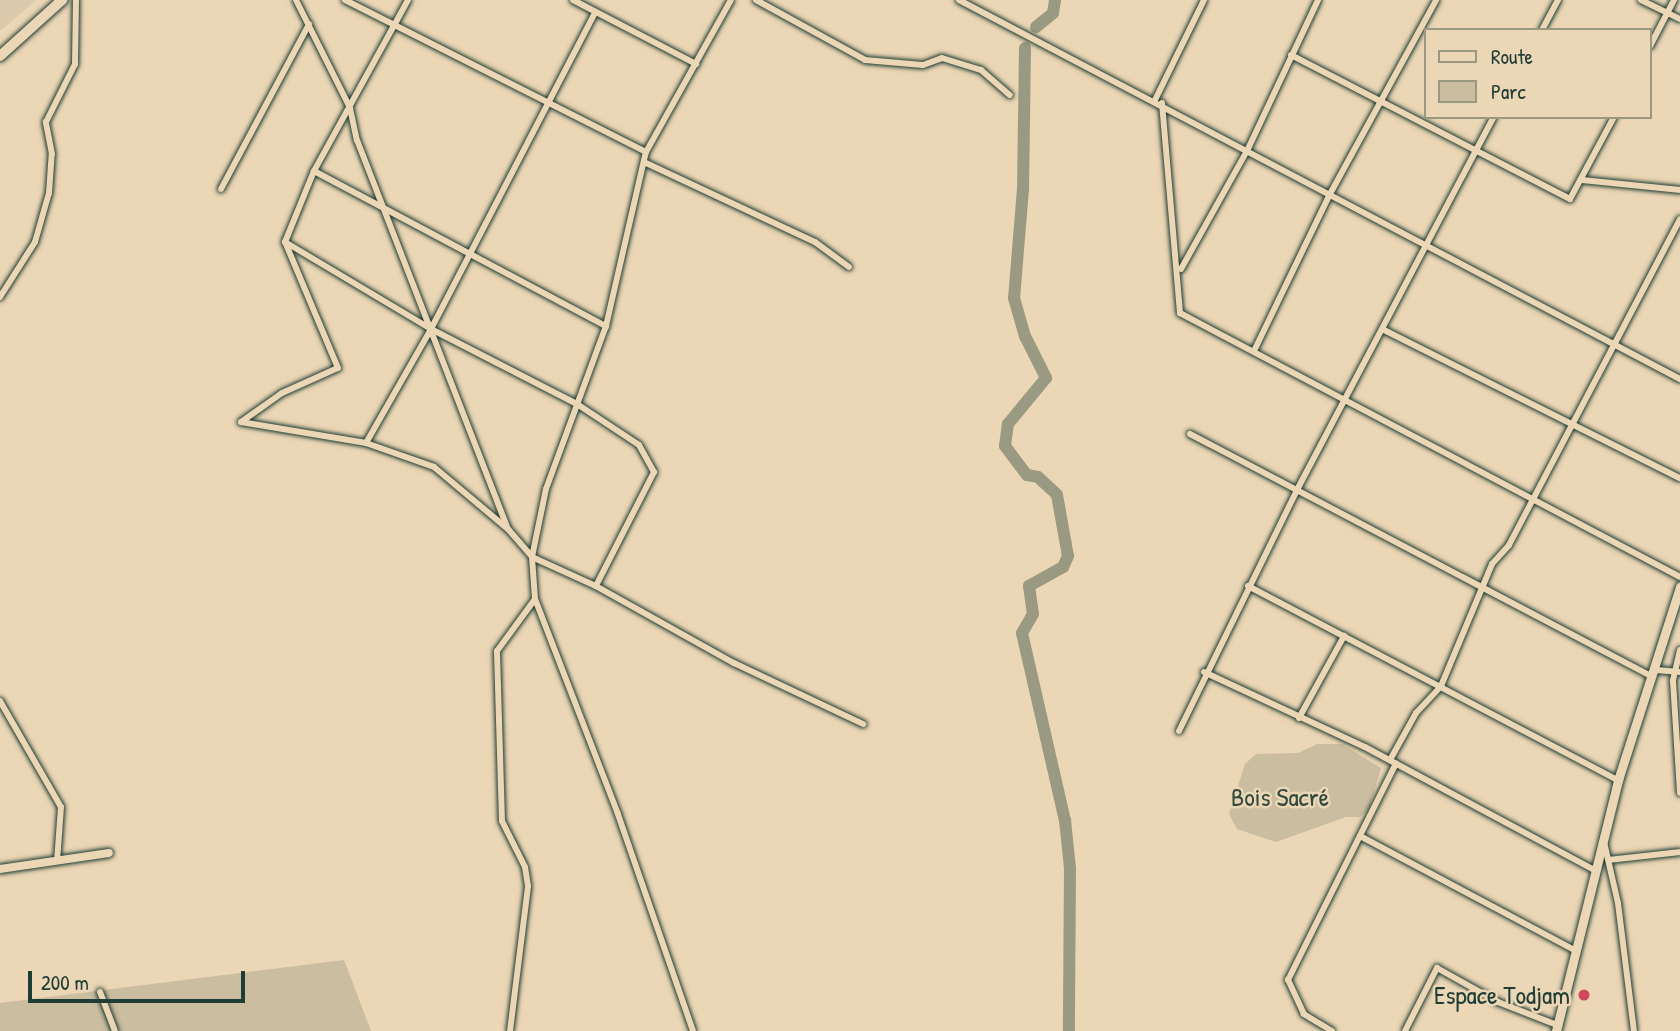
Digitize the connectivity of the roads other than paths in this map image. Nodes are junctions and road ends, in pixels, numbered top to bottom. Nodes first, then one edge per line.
1 (62, 0) edge
2 (76, 0) edge
3 (296, 0) edge
4 (345, 0) edge
5 (408, 0) edge
6 (573, 0) edge
7 (731, 0) edge
8 (756, 0) edge
9 (959, 0) edge
10 (1204, 0) edge
11 (1318, 0) edge
12 (1436, 0) edge
13 (1558, 0) edge
14 (1641, 0) edge
15 (1674, 0) edge
16 (595, 13) junction
17 (1667, 13) junction
18 (1680, 19) edge
19 (309, 24) junction
20 (394, 26) junction
21 (1543, 28) edge
22 (1652, 42) edge
23 (1291, 55) junction
24 (0, 56) edge
25 (696, 64) junction
26 (1010, 94) dead end
27 (1159, 102) junction
28 (1381, 102) junction
29 (546, 104) junction
30 (350, 108) junction
31 (1493, 119) edge
32 (1613, 119) edge
33 (1247, 150) junction
34 (1476, 150) junction
35 (646, 152) junction
36 (646, 163) junction
37 (314, 171) junction
38 (1582, 180) junction
39 (220, 189) dead end
40 (1680, 190) edge
41 (1331, 194) junction
42 (385, 209) junction
43 (1680, 219) edge
44 (285, 242) junction
45 (1424, 245) junction
46 (471, 251) junction
47 (849, 267) dead end
48 (1180, 271) junction
49 (0, 297) edge
50 (606, 326) junction
51 (431, 329) junction
52 (1384, 330) junction
53 (1617, 346) junction
54 (1254, 351) junction
55 (1680, 379) edge
56 (1347, 398) junction
57 (577, 404) junction
58 (1573, 422) junction
59 (1190, 434) dead end
60 (366, 443) junction
61 (1680, 478) edge
62 (1298, 488) junction
63 (1532, 500) junction
64 (508, 529) junction
65 (532, 557) junction
66 (1680, 577) edge
67 (596, 586) junction
68 (1248, 586) junction
69 (1680, 587) edge
70 (1482, 589) junction
71 (535, 599) junction
72 (1343, 636) junction
73 (1680, 650) edge
74 (1204, 672) junction
75 (1678, 672) edge
76 (1654, 674) junction
77 (1441, 686) junction
78 (0, 701) edge
79 (1299, 718) junction
80 (863, 724) dead end
81 (1179, 731) dead end
82 (1393, 762) junction
83 (1618, 780) junction
84 (1680, 793) edge
85 (1360, 836) junction
86 (1604, 842) junction
87 (1680, 852) edge
88 (109, 853) dead end
89 (1609, 860) junction
90 (57, 861) junction
91 (0, 869) edge
92 (1596, 871) junction
93 (1574, 950) junction
94 (100, 992) dead end
95 (1557, 1028) edge
96 (115, 1031) edge
97 (510, 1031) edge
98 (693, 1031) edge
99 (1332, 1031) edge
100 (1405, 1031) edge
101 (1634, 1031) edge

1 - 24 main road
2 - 49 street
3 - 19 street
4 - 20 street
5 - 20 street
6 - 16 street
7 - 25 street
8 - 26 street
9 - 27 street
10 - 27 street
11 - 23 street
12 - 28 street
13 - 21 street
14 - 17 street
15 - 17 street
16 - 25 street
16 - 29 street
17 - 18 street
17 - 22 street
19 - 30 street
19 - 39 street
20 - 29 street
20 - 30 street
23 - 28 street
23 - 33 street
25 - 35 street
27 - 33 street
27 - 48 street
28 - 34 street
28 - 41 street
29 - 35 street
29 - 46 street
30 - 37 street
30 - 42 street
31 - 34 street
32 - 38 street
33 - 41 street
33 - 48 street
34 - 38 street
34 - 45 street
35 - 36 street
36 - 47 street
36 - 50 street
37 - 42 street
37 - 44 street
38 - 40 street
41 - 45 street
41 - 54 street
42 - 46 street
42 - 51 street
43 - 53 street
44 - 51 street
44 - 60 street
45 - 52 street
45 - 53 street
46 - 50 street
46 - 51 street
48 - 54 street
50 - 57 street
51 - 57 street
51 - 60 street
51 - 64 street
52 - 56 street
52 - 58 street
53 - 55 street
53 - 58 street
54 - 56 street
56 - 62 street
56 - 63 street
57 - 65 street
57 - 67 street
58 - 61 street
58 - 63 street
59 - 62 street
60 - 64 street
62 - 68 street
62 - 70 street
63 - 66 street
63 - 70 street
64 - 65 street
65 - 67 street
65 - 71 street
67 - 80 street
68 - 72 street
68 - 74 street
69 - 76 main road
70 - 76 street
70 - 77 street
71 - 97 street
71 - 98 street
72 - 77 street
72 - 79 street
73 - 75 street
74 - 79 street
74 - 81 street
75 - 76 street
75 - 84 street
76 - 83 main road
77 - 82 street
77 - 83 street
78 - 90 street
79 - 82 street
82 - 85 street
82 - 92 street
83 - 86 main road
85 - 93 street
85 - 99 street
86 - 89 street
86 - 92 main road
87 - 89 street
88 - 90 street
89 - 101 street
90 - 91 street
92 - 93 main road
93 - 95 main road
94 - 96 street
95 - 100 street

